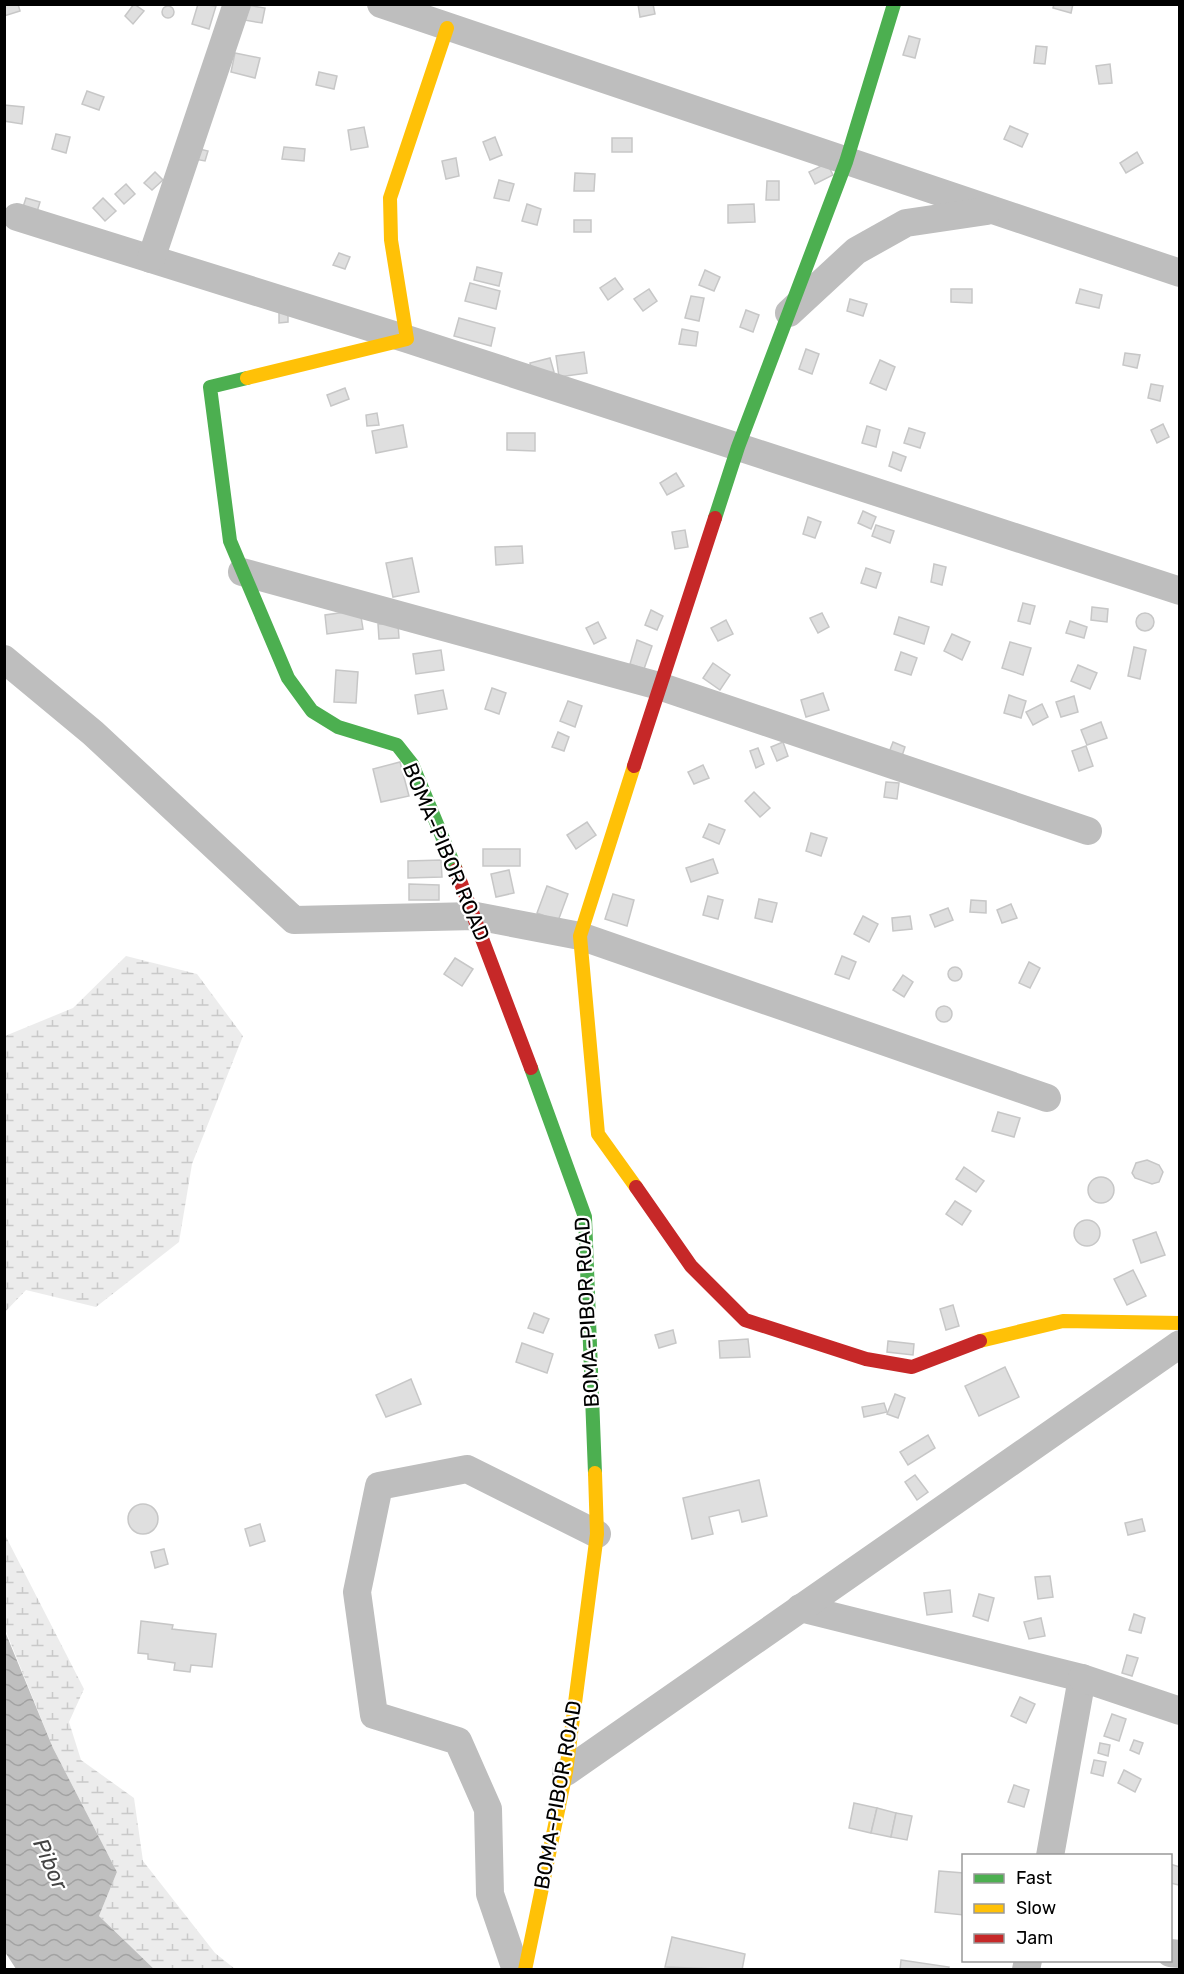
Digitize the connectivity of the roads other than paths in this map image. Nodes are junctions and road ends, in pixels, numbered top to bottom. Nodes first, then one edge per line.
1 (237, 4) edge
2 (381, 4) edge
3 (894, 4) edge
4 (447, 28) junction
5 (846, 162) junction
6 (992, 210) junction
7 (17, 217) dead end
8 (151, 259) junction
9 (1179, 273) edge
10 (789, 313) junction
11 (407, 339) junction
12 (738, 447) junction
13 (242, 572) junction
14 (1179, 591) edge
15 (4, 659) edge
16 (659, 686) junction
17 (1088, 831) dead end
18 (476, 916) junction
19 (580, 936) junction
20 (1047, 1098) dead end
21 (1179, 1323) edge
22 (1179, 1344) edge
23 (597, 1534) junction
24 (800, 1608) junction
25 (1083, 1678) junction
26 (1179, 1712) edge
27 (566, 1772) junction
28 (1050, 1854) edge
29 (516, 1970) edge
30 (525, 1970) edge

1 - 8 street
2 - 4 street
3 - 5 street
4 - 5 street
4 - 11 street
5 - 6 street
5 - 10 street
6 - 9 street
6 - 10 street
7 - 8 street
8 - 11 street
10 - 12 street
11 - 12 street
11 - 13 street, BOMA-PIBOR ROAD
12 - 14 street
12 - 16 street
13 - 16 street
13 - 18 street, BOMA-PIBOR ROAD
15 - 18 street
16 - 17 street
16 - 19 street
18 - 19 street
18 - 23 street, BOMA-PIBOR ROAD
19 - 20 street
19 - 21 street
22 - 24 street
23 - 27 street, BOMA-PIBOR ROAD
23 - 29 street
24 - 25 street
24 - 27 street
25 - 26 street
25 - 28 street
27 - 30 street, BOMA-PIBOR ROAD

